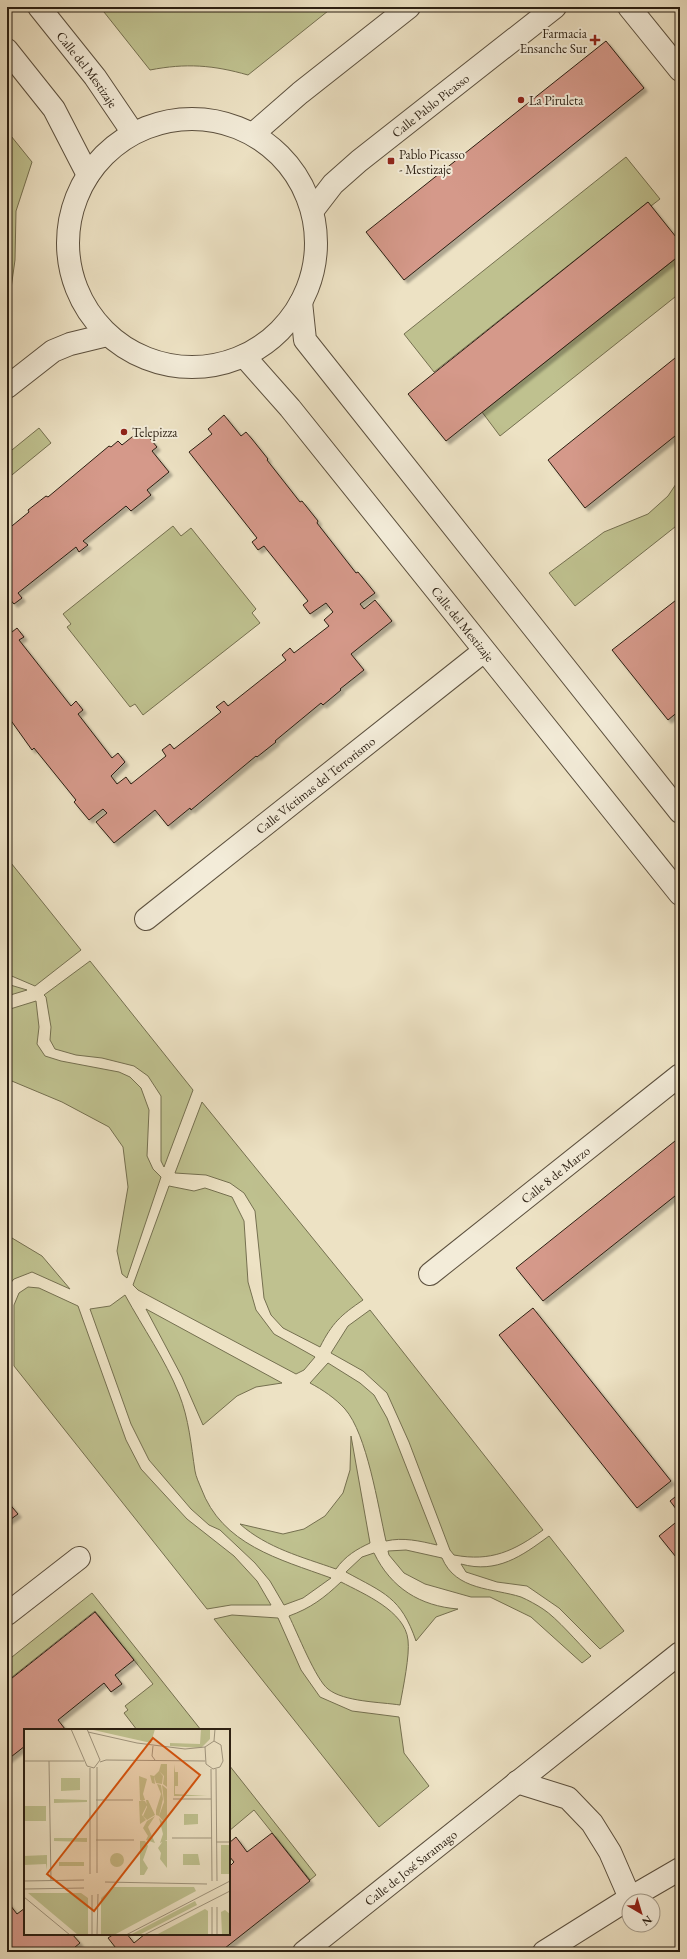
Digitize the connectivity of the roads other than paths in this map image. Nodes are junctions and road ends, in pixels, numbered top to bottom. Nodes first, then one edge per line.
1 (39, 7) edge
2 (409, 7) edge
3 (555, 7) edge
4 (629, 7) edge
5 (7, 50) edge
6 (680, 70) edge
7 (133, 133) junction
8 (253, 134) junction
9 (88, 175) junction
10 (313, 210) junction
11 (301, 302) junction
12 (107, 335) junction
13 (244, 356) junction
14 (7, 387) edge
15 (484, 651) junction
16 (680, 812) edge
17 (680, 894) edge
18 (146, 918) dead end
19 (680, 1075) edge
20 (430, 1274) dead end
21 (79, 1558) dead end
22 (7, 1614) edge
23 (680, 1653) edge
24 (517, 1782) junction
25 (680, 1869) edge
26 (628, 1893) edge
27 (639, 1893) edge
28 (621, 1904) edge
29 (304, 1952) edge
30 (544, 1952) edge

1 - 7 street, Calle del Mestizaje
2 - 8 street
3 - 10 street, Calle Pablo Picasso
4 - 6 street
5 - 9 street
7 - 8 street
7 - 9 street
8 - 10 street
9 - 12 street
10 - 11 street
11 - 13 street
11 - 16 street
12 - 13 street
12 - 14 street
13 - 15 street, Calle del Mestizaje
15 - 17 street, Calle del Mestizaje
15 - 18 street, Calle Víctimas del Terrorismo
19 - 20 street, Calle 8 de Marzo
21 - 22 street
23 - 24 street, Calle de José Saramago
24 - 26 street
24 - 29 street, Calle de José Saramago
25 - 27 street
28 - 30 street

